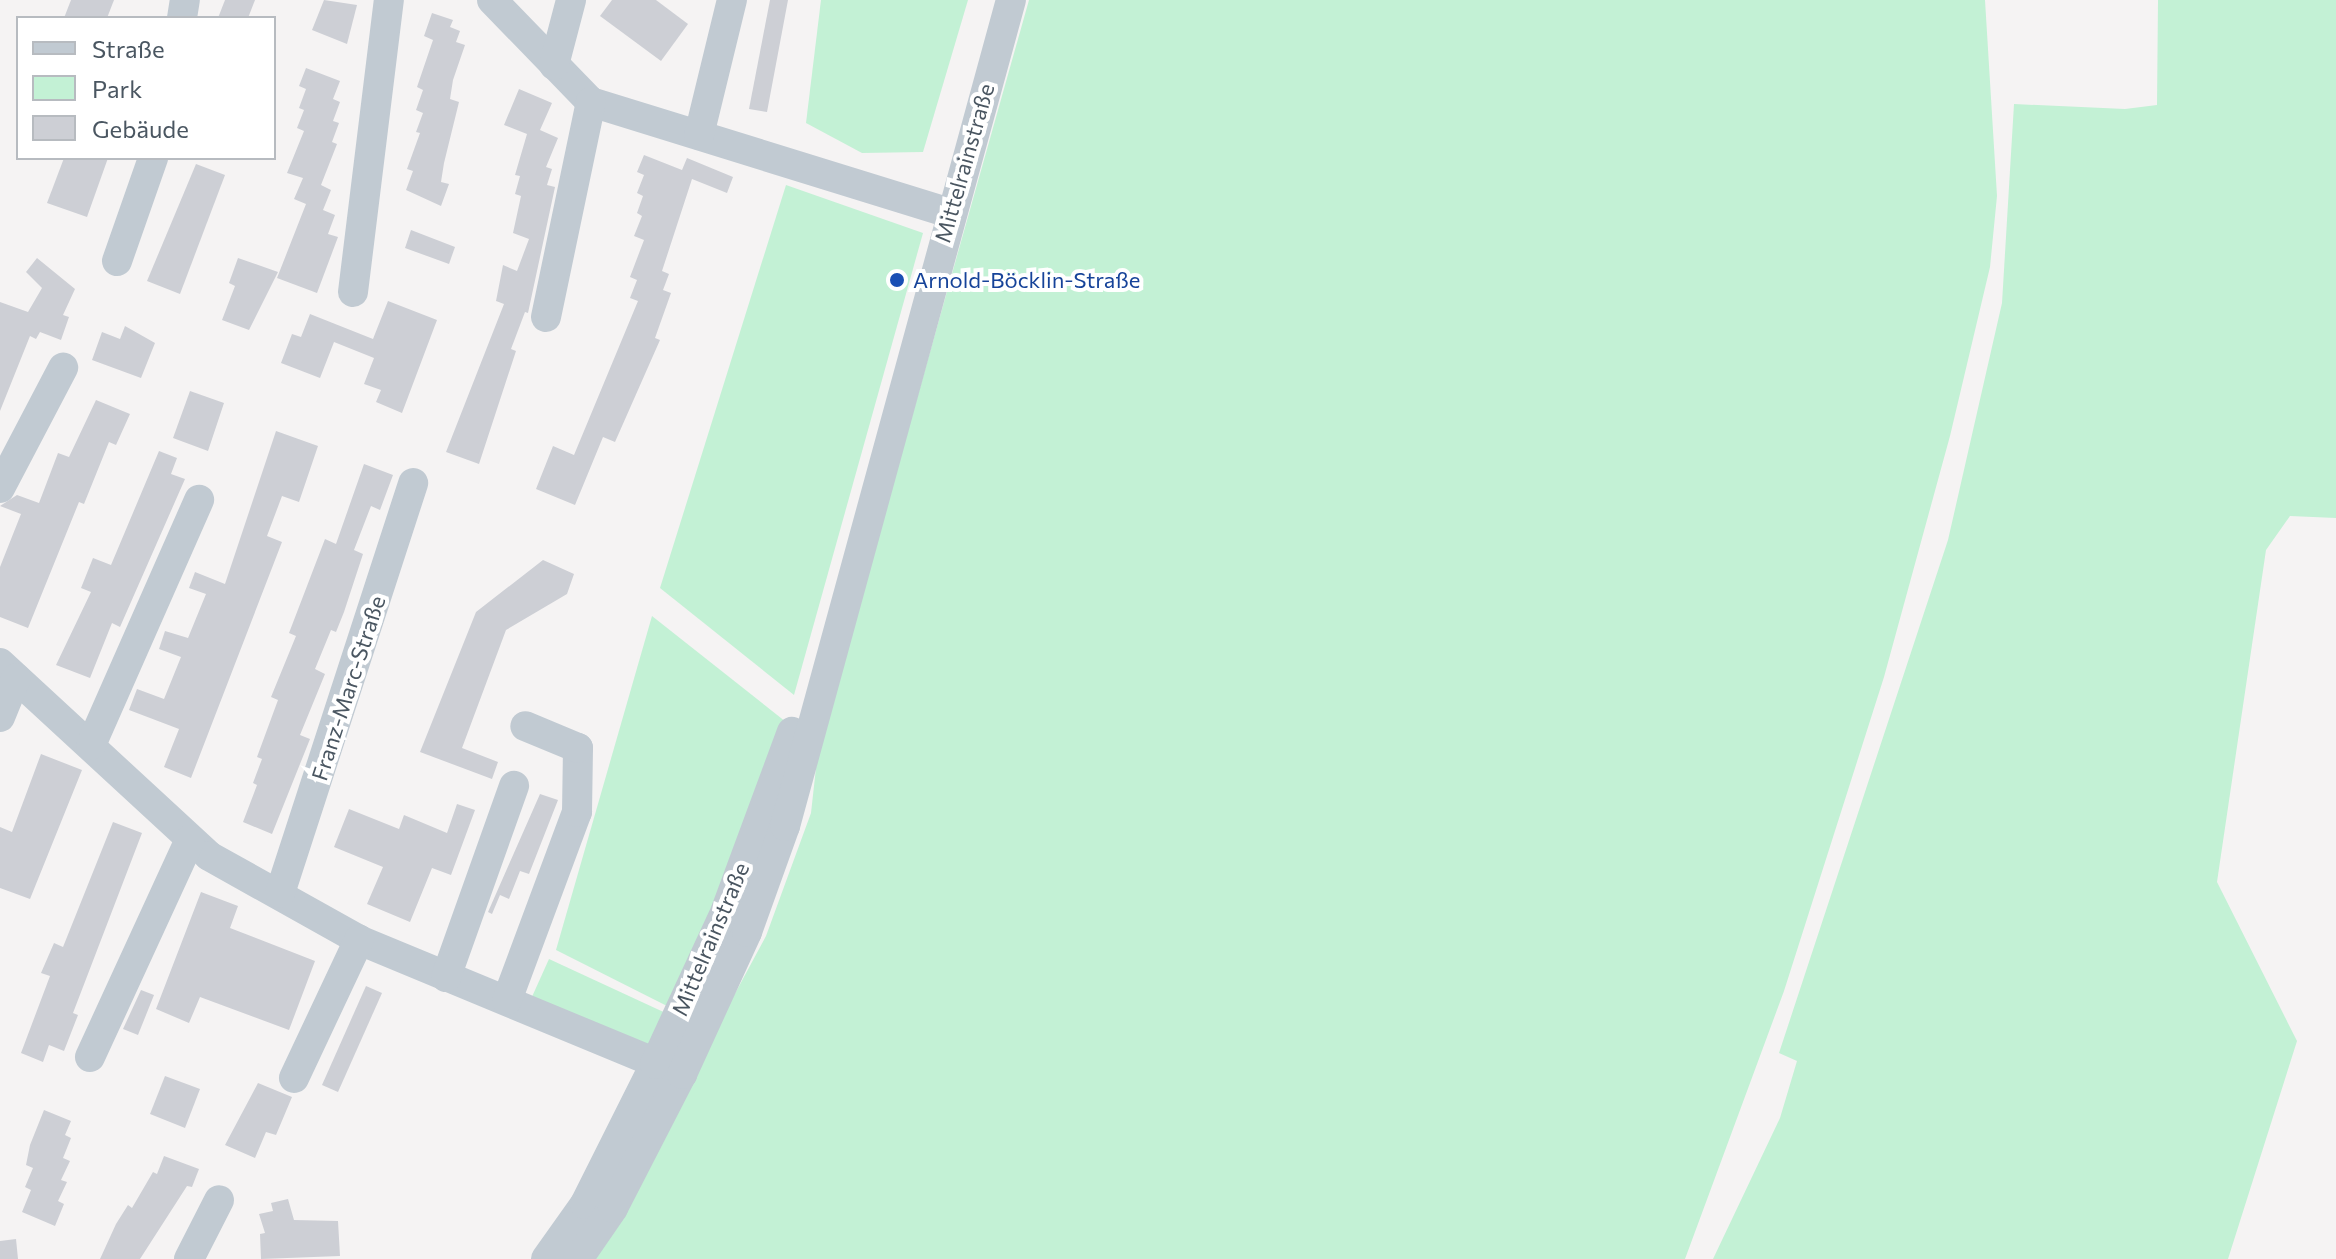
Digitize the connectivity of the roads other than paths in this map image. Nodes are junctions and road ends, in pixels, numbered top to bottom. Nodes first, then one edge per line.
1 (389, 0) edge
2 (492, 0) edge
3 (571, 0) edge
4 (732, 0) edge
5 (1011, 0) edge
6 (554, 65) junction
7 (591, 102) junction
8 (699, 135) junction
9 (152, 160) edge
10 (949, 213) junction
11 (117, 261) dead end
12 (353, 292) dead end
13 (546, 317) dead end
14 (63, 368) dead end
15 (413, 483) dead end
16 (0, 488) edge
17 (199, 500) dead end
18 (8, 670) edge
19 (0, 717) edge
20 (525, 726) dead end
21 (91, 745) junction
22 (514, 786) dead end
23 (190, 840) junction
24 (280, 893) junction
25 (359, 940) junction
26 (446, 977) junction
27 (507, 1000) junction
28 (90, 1057) dead end
29 (668, 1069) junction
30 (294, 1078) dead end
31 (219, 1200) dead end
32 (189, 1259) edge
33 (546, 1259) edge
34 (578, 1259) edge

1 - 12 street
2 - 6 street
3 - 6 street
4 - 8 street
5 - 10 street, Mittelrainstraße
6 - 7 street
7 - 8 street
7 - 13 street
8 - 10 street
9 - 11 street
10 - 29 street, Mittelrainstraße
14 - 16 street
15 - 24 street, Franz-Marc-Straße
17 - 21 street
18 - 19 street
18 - 21 street
20 - 27 street
21 - 23 street
22 - 26 street
23 - 24 street
23 - 28 street
24 - 25 street
25 - 26 street
25 - 30 street
26 - 27 street
27 - 29 street
29 - 33 street, Mittelrainstraße
29 - 34 street, Mittelrainstraße
31 - 32 street

